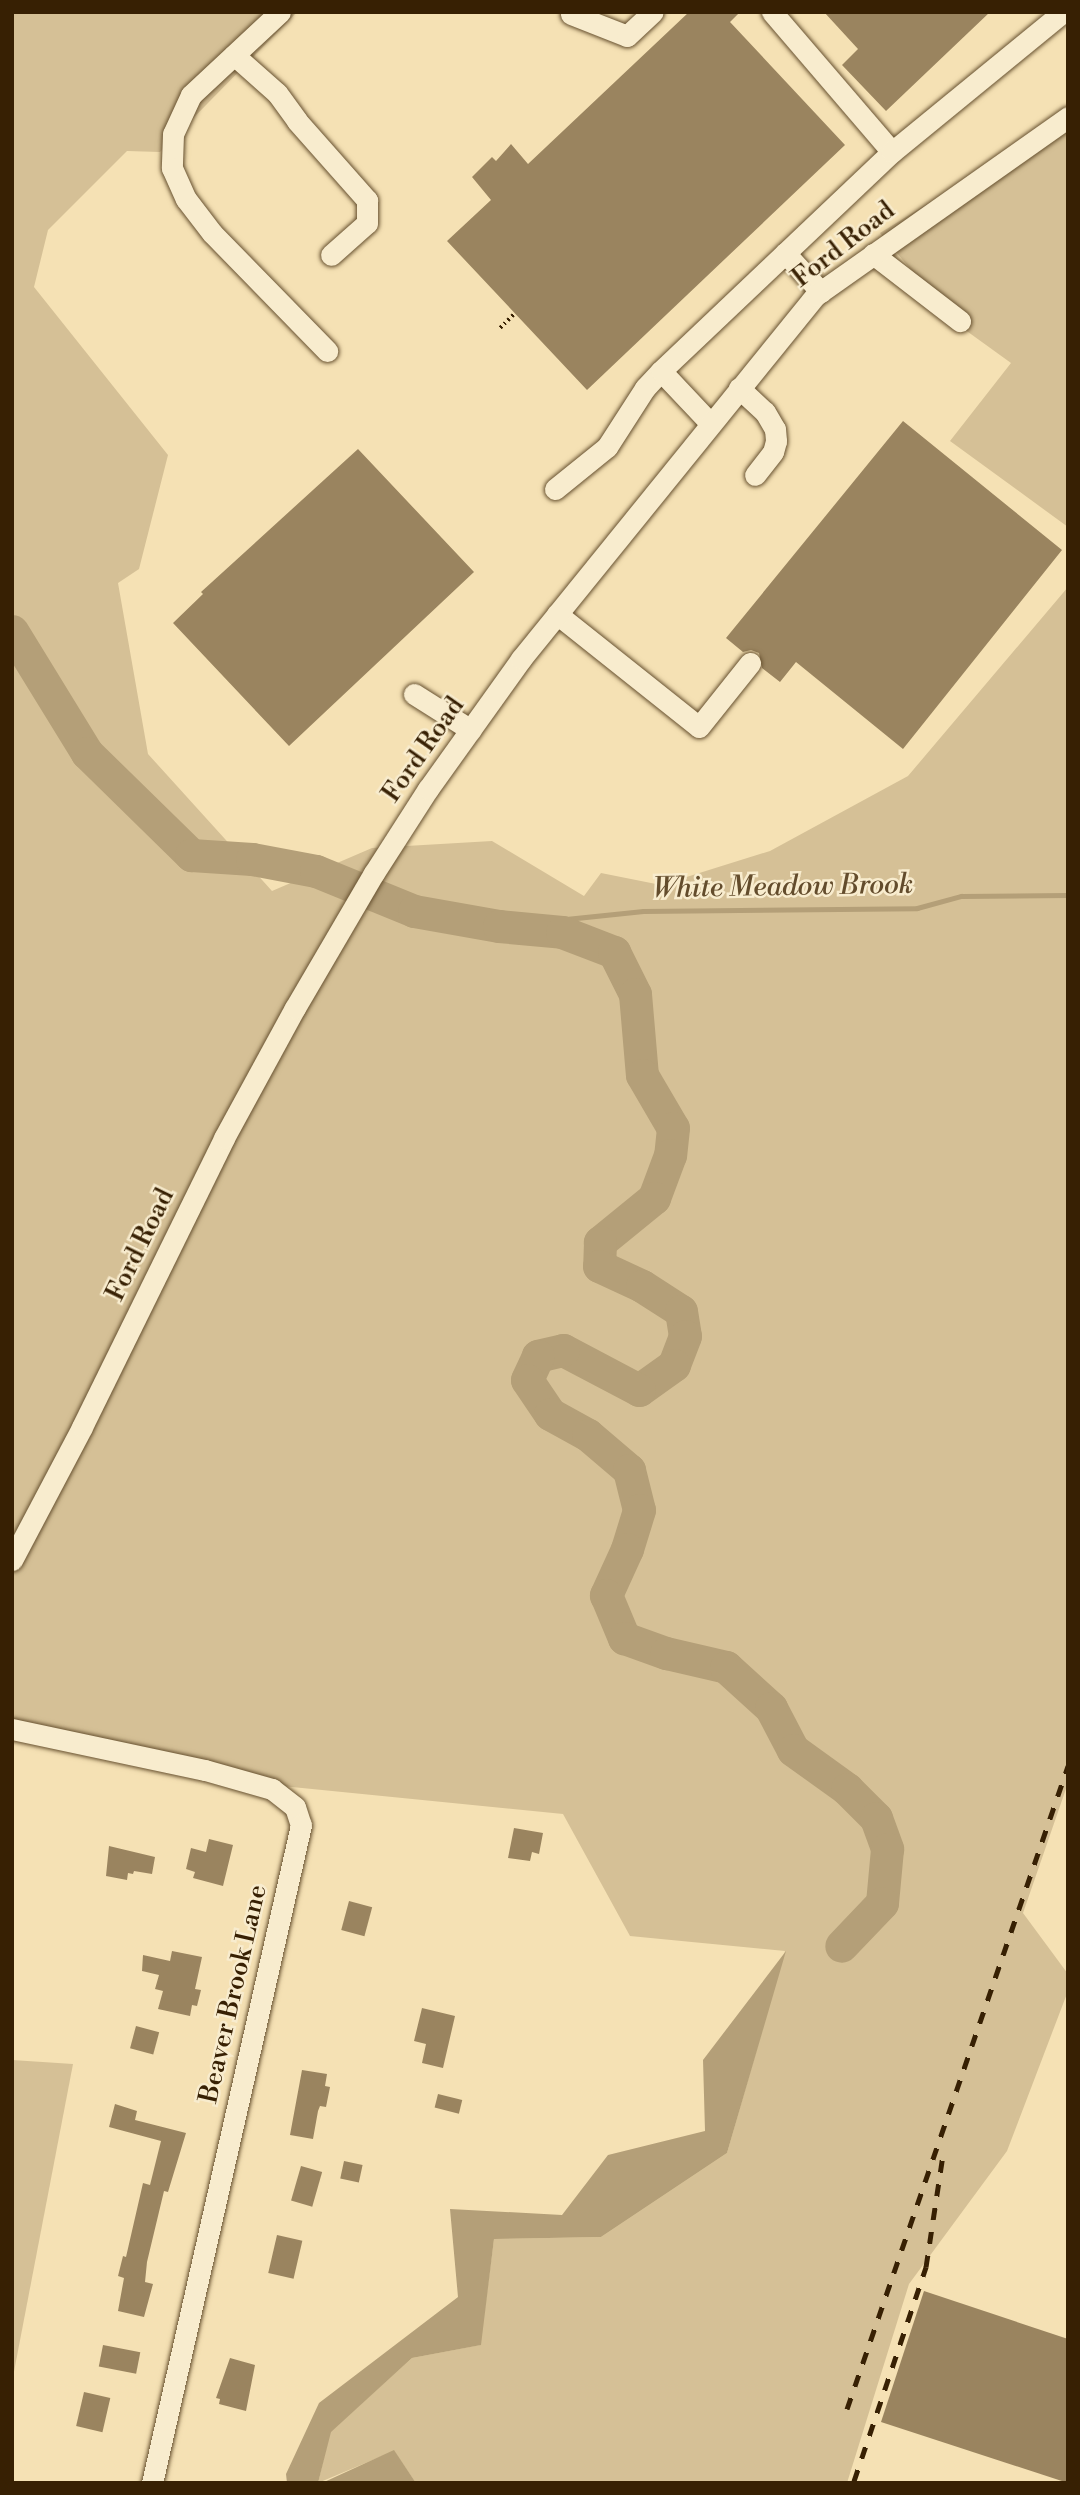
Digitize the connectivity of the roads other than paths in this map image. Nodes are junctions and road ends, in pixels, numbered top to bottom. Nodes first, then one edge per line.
1 (280, 12) edge
2 (653, 12) edge
3 (772, 12) edge
4 (1063, 12) edge
5 (570, 14) dead end
6 (234, 55) junction
7 (1068, 117) edge
8 (892, 152) junction
9 (785, 253) junction
10 (873, 254) junction
11 (331, 255) dead end
12 (821, 292) junction
13 (960, 321) dead end
14 (327, 351) dead end
15 (661, 370) junction
16 (739, 388) junction
17 (710, 423) junction
18 (755, 475) dead end
19 (555, 489) dead end
20 (557, 614) junction
21 (750, 663) dead end
22 (414, 694) dead end
23 (471, 730) junction
24 (12, 1560) edge
25 (12, 1729) edge
26 (152, 2483) edge

1 - 6 street
2 - 5 street
3 - 8 street
4 - 8 street
6 - 11 street
6 - 14 street
7 - 10 street, Ford Road
8 - 9 street
9 - 12 street
9 - 15 street
10 - 12 street, Ford Road
10 - 13 street
12 - 16 street, Ford Road
15 - 17 street
15 - 19 street
16 - 17 street, Ford Road
16 - 18 street
17 - 20 street, Ford Road
20 - 21 street
20 - 23 street, Ford Road
22 - 23 street
23 - 24 street, Ford Road
25 - 26 street, Beaver Brook Lane

